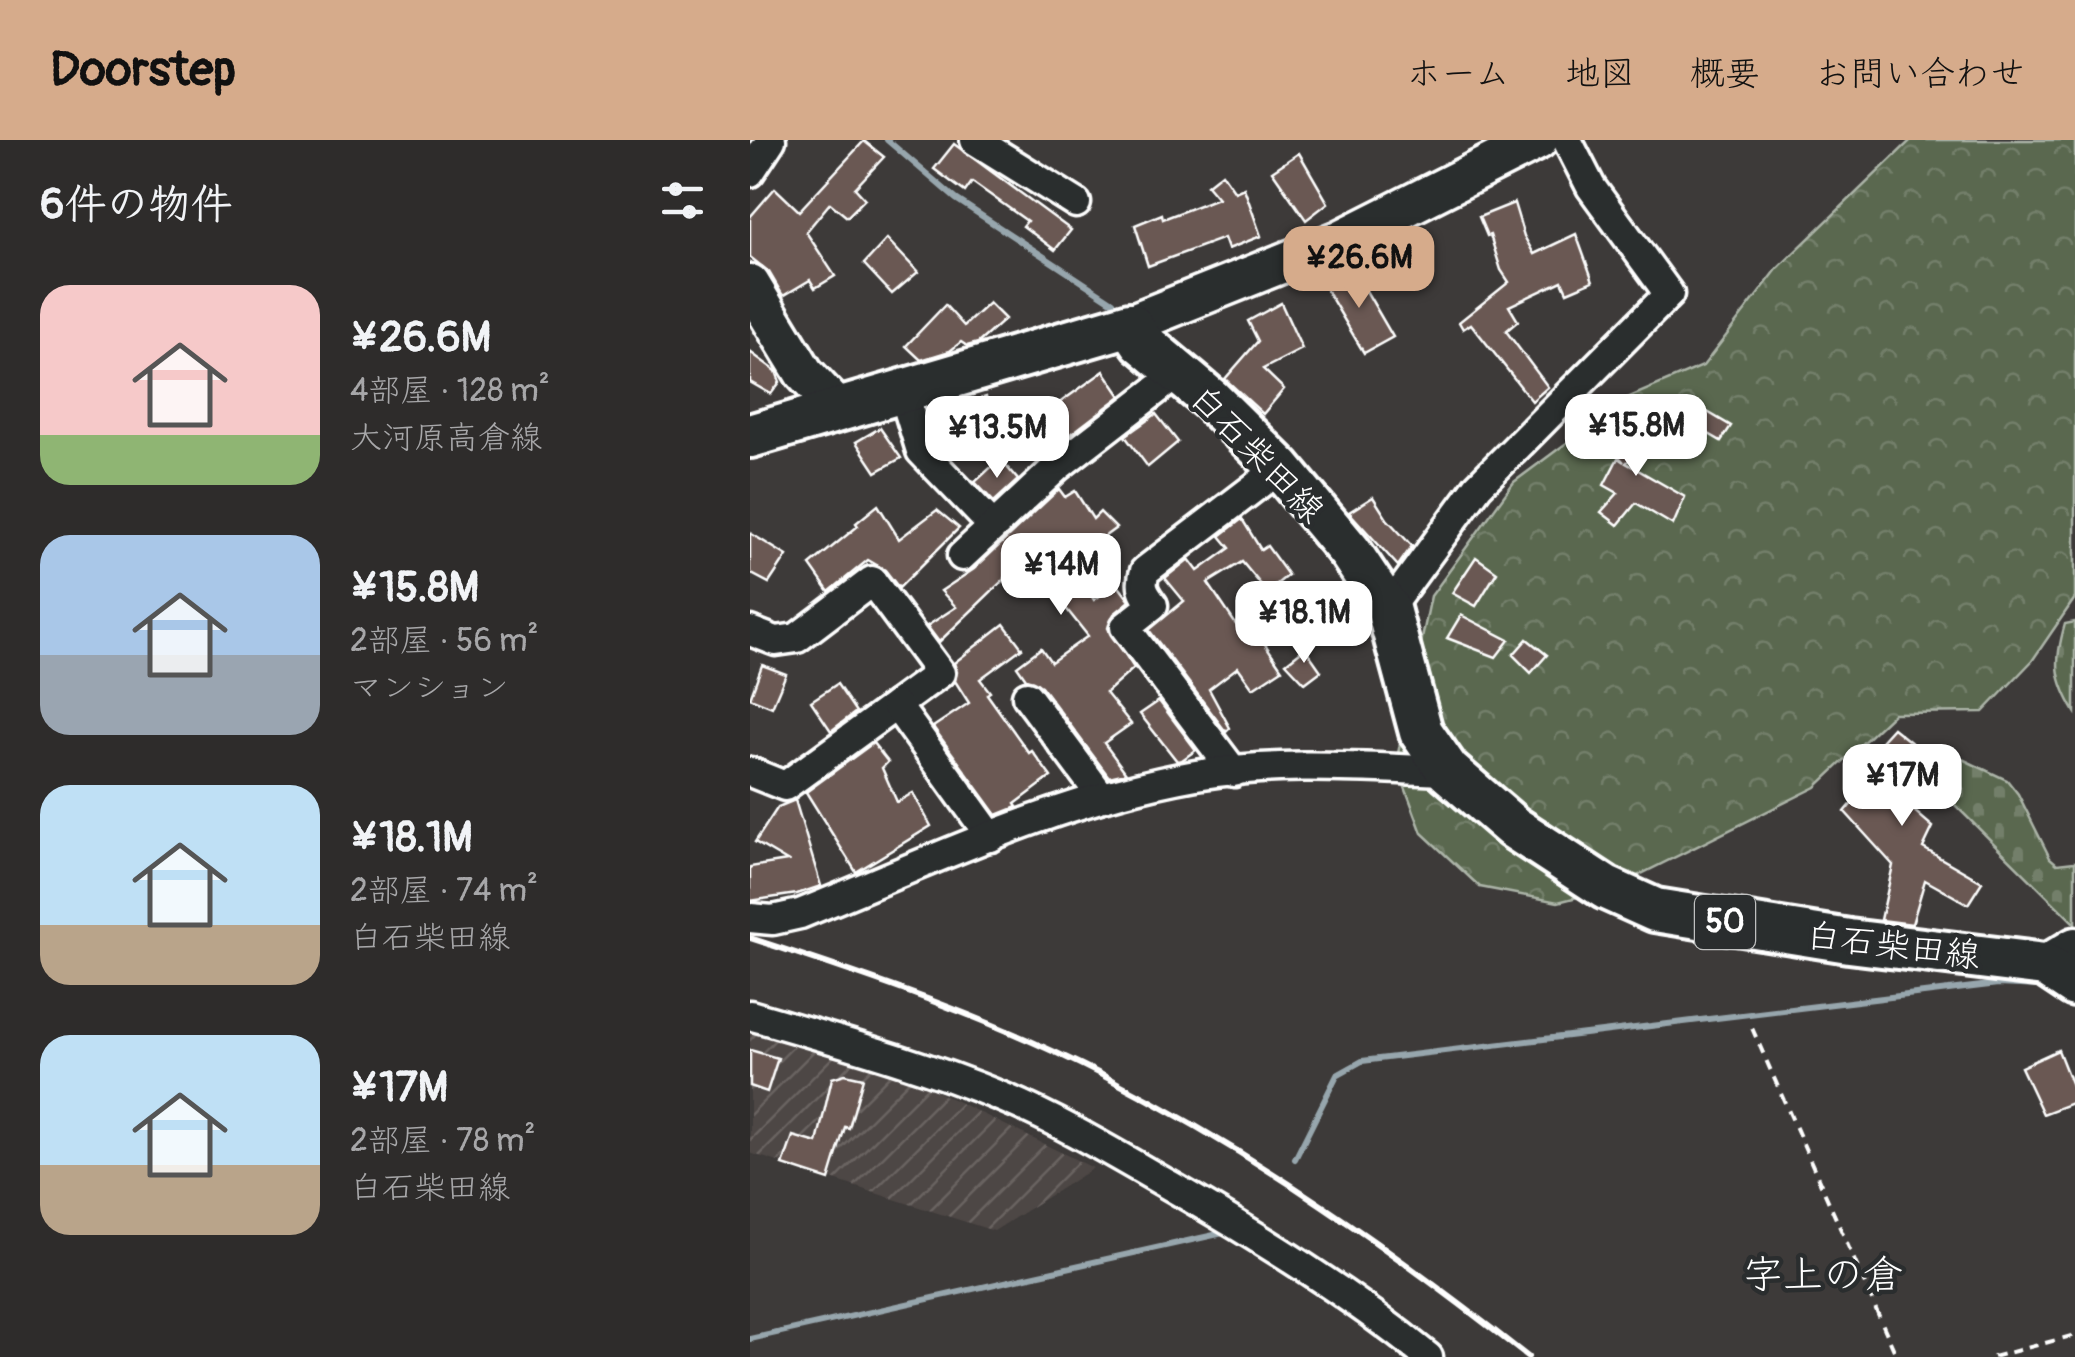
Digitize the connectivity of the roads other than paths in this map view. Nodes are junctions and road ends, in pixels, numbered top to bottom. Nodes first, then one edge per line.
1 (770, 140) edge
2 (975, 140) edge
3 (1538, 140) edge
4 (1568, 140) edge
5 (750, 172) edge
6 (1076, 203) dead end
7 (750, 284) edge
8 (1130, 324) junction
9 (1177, 374) junction
10 (902, 389) junction
11 (837, 408) junction
12 (750, 436) edge
13 (1280, 468) junction
14 (994, 526) junction
15 (962, 556) dead end
16 (1388, 609) junction
17 (750, 631) edge
18 (1028, 696) dead end
19 (896, 704) junction
20 (1448, 770) junction
21 (750, 772) edge
22 (1234, 772) junction
23 (1102, 797) junction
24 (992, 837) junction
25 (750, 918) edge
26 (2065, 966) edge
27 (750, 1015) edge
28 (1428, 1357) edge

1 - 5 street
2 - 6 street
3 - 8 main road
4 - 16 street
7 - 11 main road
8 - 9 main road, 白石柴田線 / 50
8 - 10 main road
9 - 13 main road, 白石柴田線 / 50
9 - 14 street
10 - 11 main road
10 - 14 street
11 - 12 main road
13 - 16 main road, 白石柴田線 / 50
13 - 22 street
14 - 15 street
16 - 20 main road, 白石柴田線 / 50
17 - 19 street
18 - 23 street
19 - 21 street
19 - 24 street
20 - 22 street
20 - 26 main road, 白石柴田線 / 50
22 - 23 street
23 - 24 street
24 - 25 street
27 - 28 street

